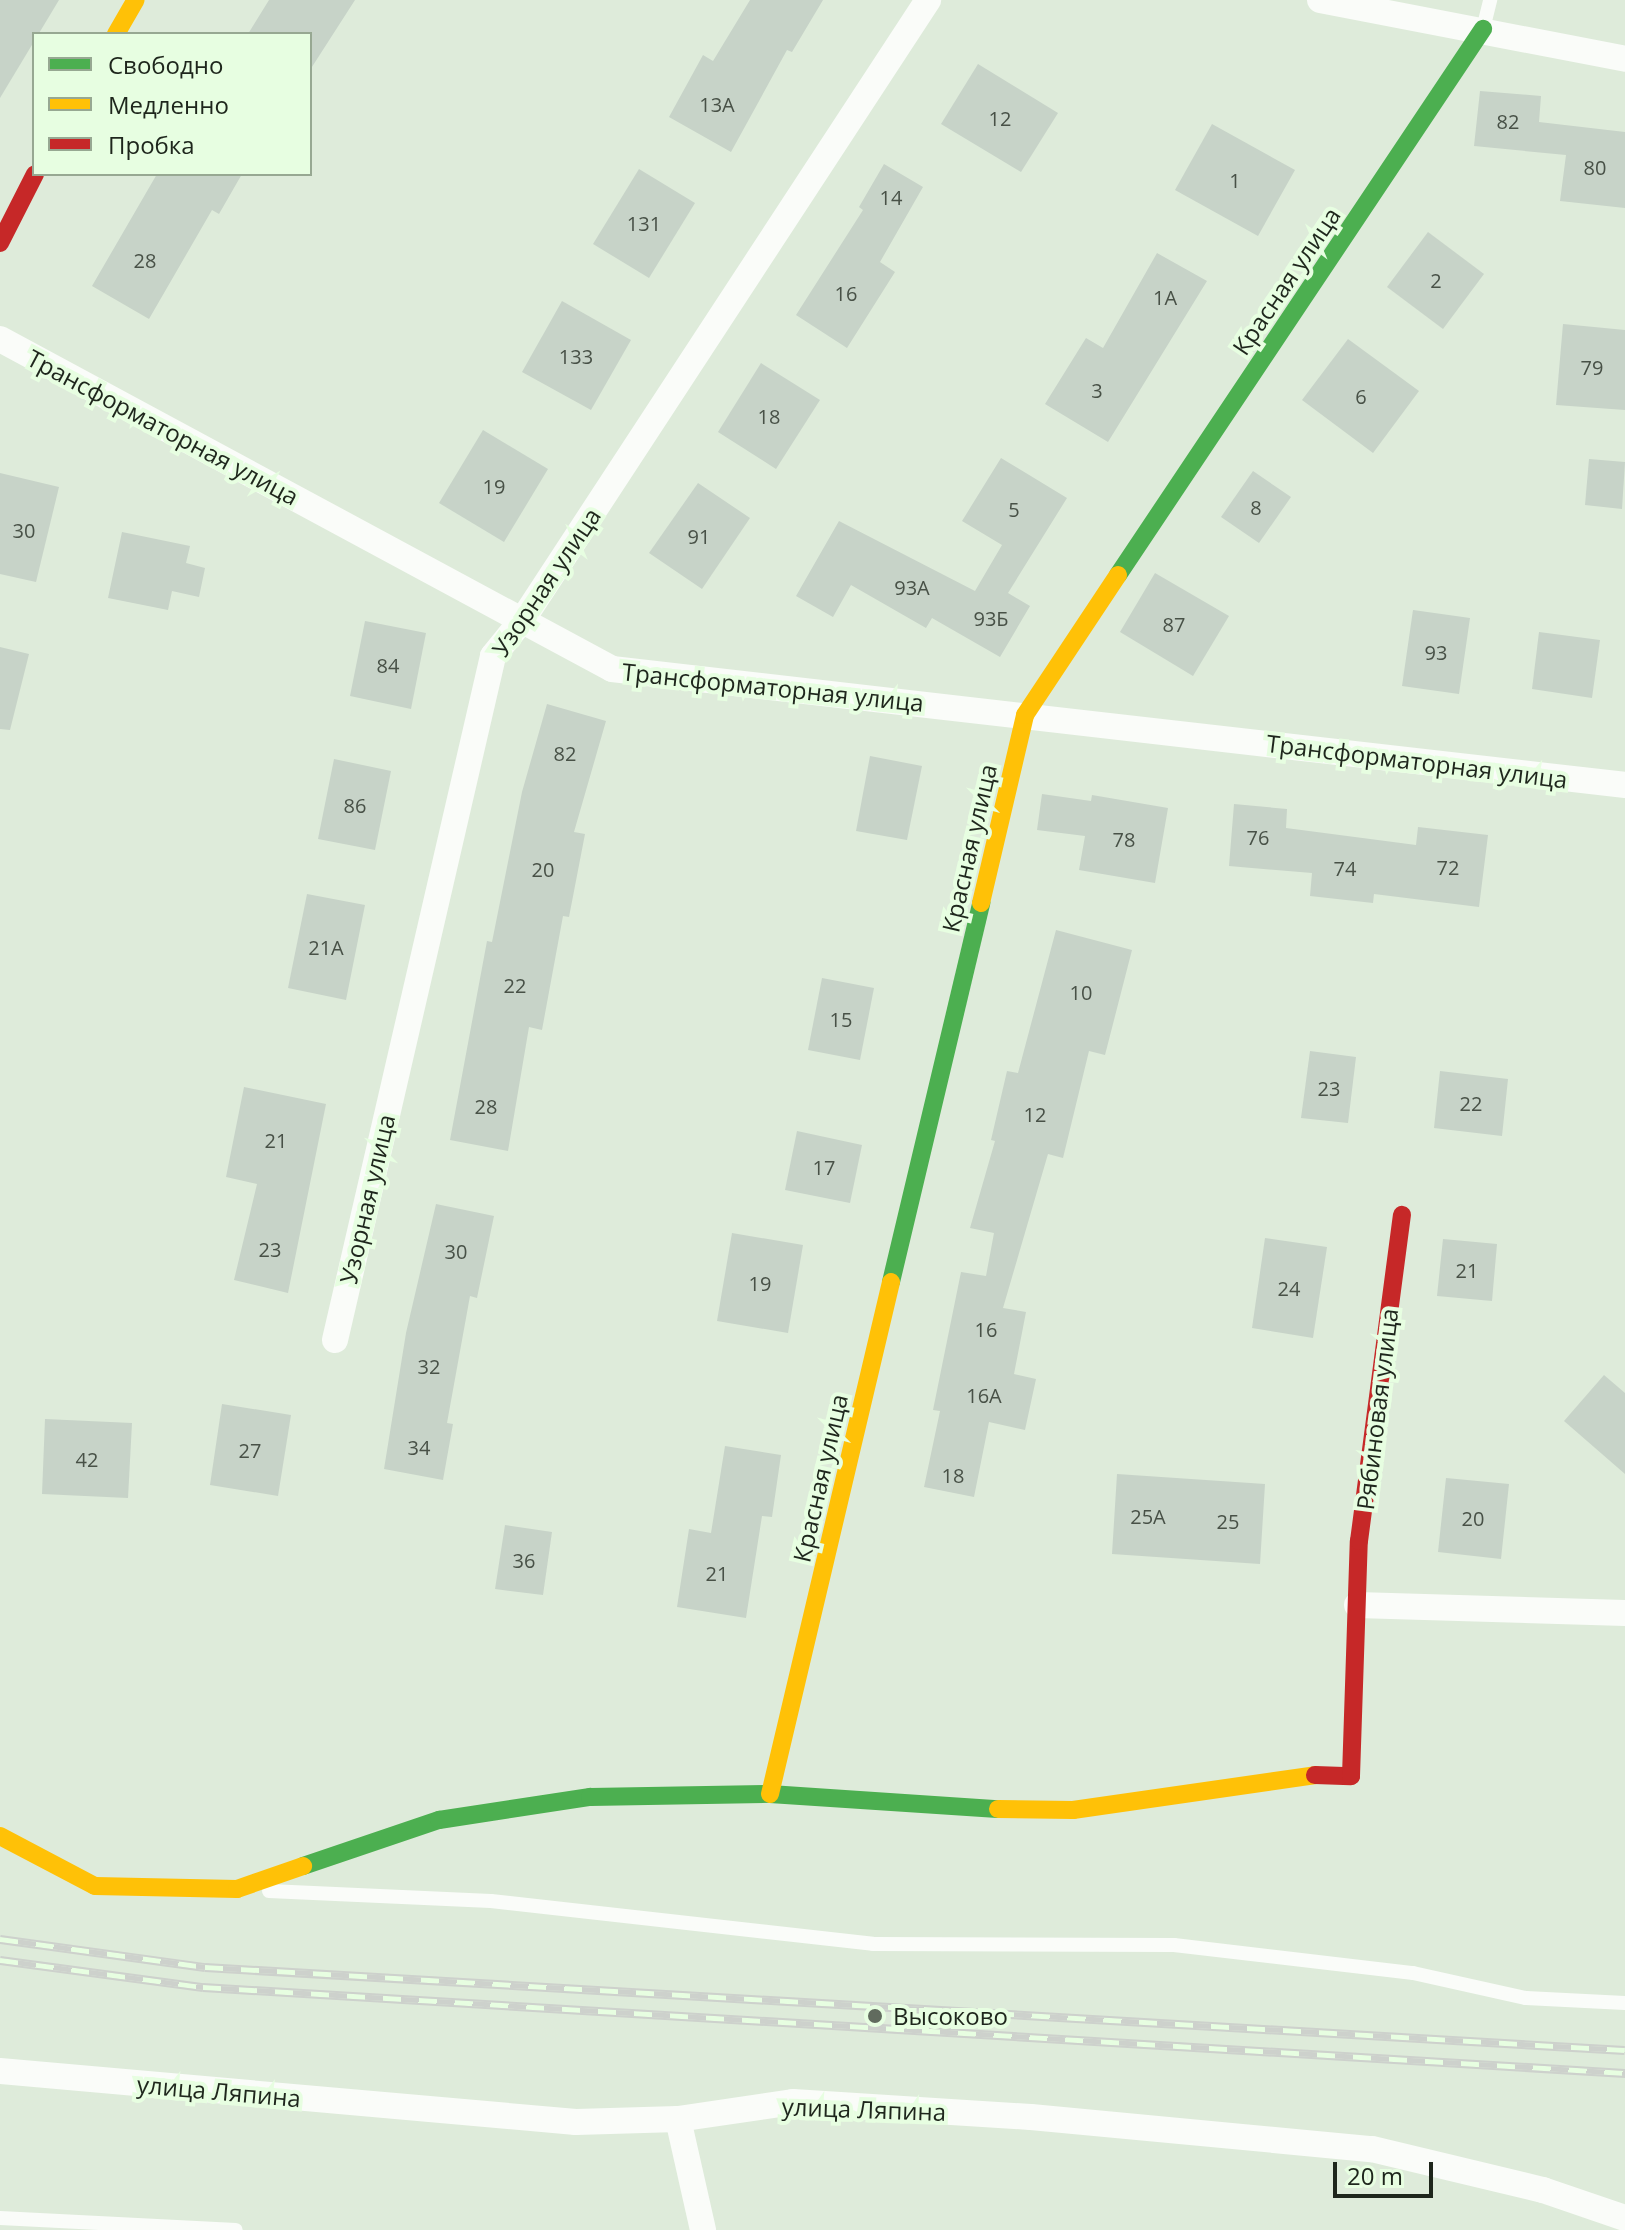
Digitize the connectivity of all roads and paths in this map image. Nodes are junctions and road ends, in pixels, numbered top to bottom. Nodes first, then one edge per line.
1 (136, 0) edge
2 (928, 0) edge
3 (1320, 0) edge
4 (1490, 0) edge
5 (1483, 29) junction
6 (117, 32) edge
7 (1625, 59) edge
8 (34, 176) edge
9 (0, 243) edge
10 (0, 339) edge
11 (523, 619) junction
12 (1025, 715) junction
13 (1625, 785) edge
14 (1402, 1215) dead end
15 (335, 1340) dead end
16 (1357, 1605) junction
17 (1625, 1613) edge
18 (770, 1794) junction
19 (0, 1836) edge
20 (237, 1889) junction
21 (1625, 2003) edge
22 (0, 2071) edge
23 (678, 2119) junction
24 (0, 2218) edge
25 (1625, 2218) edge
26 (236, 2230) edge
27 (703, 2230) edge

1 - 6 street
2 - 11 street, Узорная улица
3 - 5 street
4 - 5 lane
5 - 7 street
5 - 12 street, Красная улица
8 - 9 street
10 - 11 street, Трансформаторная улица
11 - 12 street, Трансформаторная улица
11 - 15 street, Узорная улица
12 - 13 street, Трансформаторная улица
12 - 18 street, Красная улица
14 - 16 street, Рябиновая улица
16 - 17 street
16 - 18 street, Рябиновая улица
18 - 20 street
19 - 20 street
20 - 21 lane
22 - 23 street, улица Ляпина
23 - 25 street, улица Ляпина
23 - 27 street
24 - 26 lane

